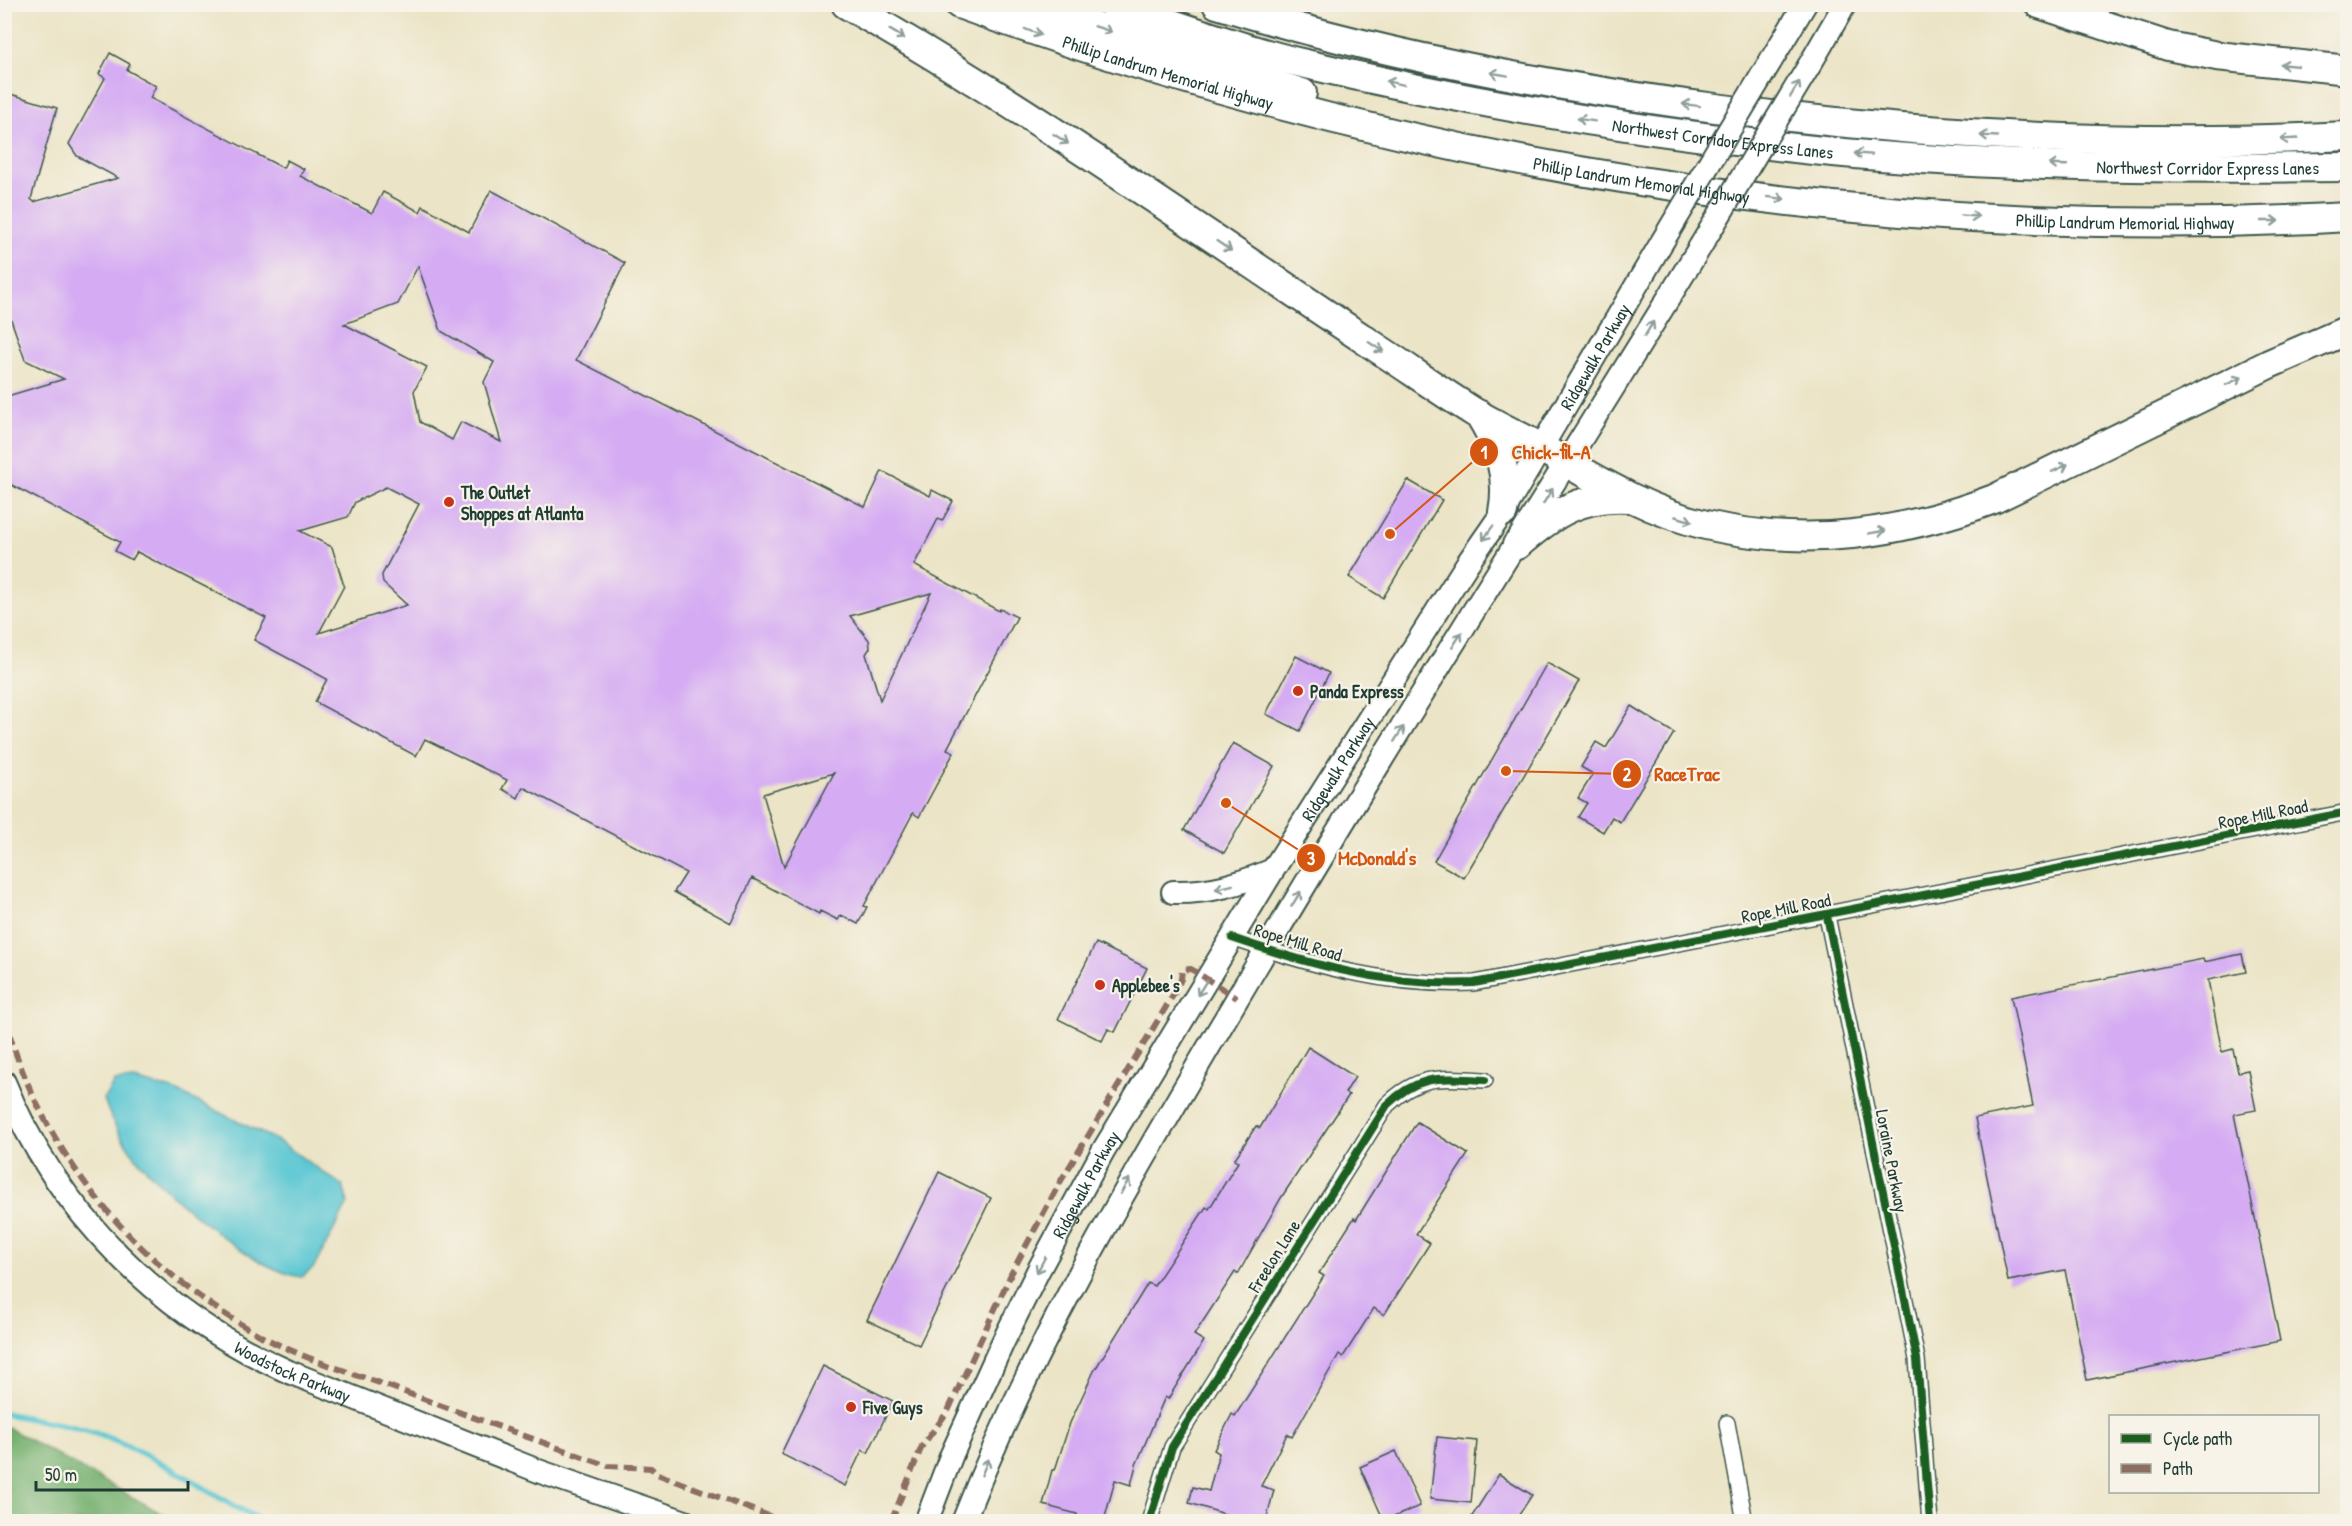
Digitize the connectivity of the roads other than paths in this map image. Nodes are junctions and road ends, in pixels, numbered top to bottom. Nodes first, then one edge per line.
1 (846, 4) edge
2 (959, 4) edge
3 (1027, 4) edge
4 (1113, 4) edge
5 (1217, 4) edge
6 (1805, 4) edge
7 (1845, 4) edge
8 (2038, 4) edge
9 (2348, 69) edge
10 (2348, 136) edge
11 (1496, 155) junction
12 (2348, 167) edge
13 (2348, 217) edge
14 (2348, 330) edge
15 (1480, 415) junction
16 (1541, 448) junction
17 (1567, 464) junction
18 (1629, 498) junction
19 (1503, 512) junction
20 (1517, 545) junction
21 (2348, 812) edge
22 (1272, 870) junction
23 (1173, 892) dead end
24 (1827, 916) junction
25 (1232, 938) junction
26 (1266, 950) junction
27 (1485, 1080) dead end
28 (4, 1082) edge
29 (1727, 1423) dead end
30 (685, 1521) edge
31 (926, 1521) edge
32 (963, 1521) edge
33 (1149, 1521) edge
34 (1745, 1521) edge
35 (1930, 1521) edge

1 -> 15 highway
2 -> 11 highway, Phillip Landrum Memorial Highway
3 -> 11 highway
12 -> 4 highway, Northwest Corridor Express Lanes
10 -> 5 highway
6 - 16 main road, Ridgewalk Parkway, bridge
17 -> 7 main road, Ridgewalk Parkway, bridge
9 -> 8 highway
11 -> 13 highway, Phillip Landrum Memorial Highway
18 -> 14 highway
15 - 16 highway
15 - 19 highway
16 - 17 highway
16 - 19 main road, Ridgewalk Parkway
17 - 18 highway
20 -> 17 main road, Ridgewalk Parkway
18 - 20 highway
19 -> 22 main road, Ridgewalk Parkway
26 -> 20 main road, Ridgewalk Parkway
21 - 24 street, Rope Mill Road
22 -> 23 main road
22 - 25 main road, Ridgewalk Parkway
24 - 26 street, Rope Mill Road
24 - 35 street, Loraine Parkway
25 - 26 street, Rope Mill Road
25 -> 31 main road, Ridgewalk Parkway
32 -> 26 main road, Ridgewalk Parkway
27 - 33 street, Freelon Lane
28 - 30 main road, Woodstock Parkway
29 - 34 street

